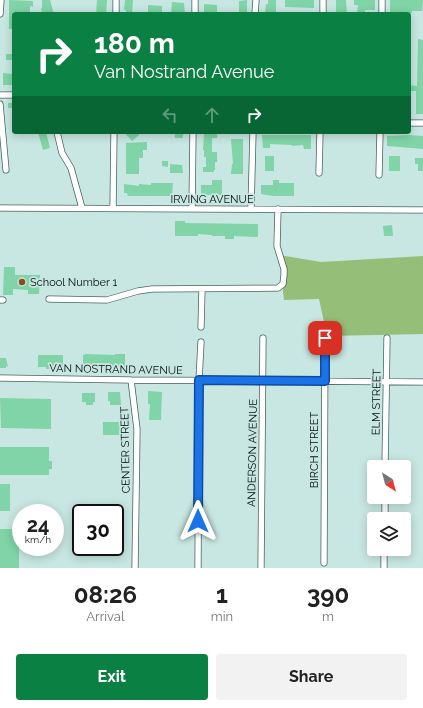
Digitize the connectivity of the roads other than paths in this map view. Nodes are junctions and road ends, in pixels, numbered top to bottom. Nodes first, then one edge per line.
1 (1, 0) edge
2 (116, 0) edge
3 (195, 0) edge
4 (256, 0) edge
5 (324, 0) edge
6 (382, 0) edge
7 (116, 12) edge
8 (195, 12) edge
9 (256, 12) edge
10 (323, 12) edge
11 (382, 12) edge
12 (0, 14) edge
13 (0, 95) edge
14 (12, 95) edge
15 (0, 104) edge
16 (411, 123) edge
17 (423, 123) edge
18 (57, 134) edge
19 (114, 134) edge
20 (193, 134) edge
21 (253, 134) edge
22 (320, 134) edge
23 (380, 134) edge
24 (6, 170) dead end
25 (320, 173) dead end
26 (379, 176) dead end
27 (0, 208) edge
28 (82, 208) junction
29 (114, 208) junction
30 (192, 208) junction
31 (251, 209) junction
32 (278, 209) junction
33 (423, 210) edge
34 (202, 289) junction
35 (49, 299) dead end
36 (201, 327) dead end
37 (263, 338) dead end
38 (325, 338) dead end
39 (387, 338) dead end
40 (201, 342) dead end
41 (0, 378) edge
42 (131, 380) junction
43 (199, 380) junction
44 (263, 380) junction
45 (325, 381) junction
46 (386, 382) junction
47 (423, 382) edge
48 (385, 460) edge
49 (384, 556) edge
50 (324, 563) dead end
51 (135, 568) edge
52 (198, 568) edge
53 (261, 568) edge
54 (384, 568) edge

1 - 12 street
2 - 7 street
3 - 8 street
4 - 9 street
5 - 10 street
6 - 11 street
13 - 14 street
15 - 24 street
16 - 17 street
18 - 28 street
19 - 29 street
20 - 30 street
21 - 31 street
22 - 25 street
23 - 26 street
27 - 28 street, IRVING AVENUE
28 - 29 street, IRVING AVENUE
29 - 30 street, IRVING AVENUE
30 - 31 street, IRVING AVENUE
31 - 32 street, IRVING AVENUE
32 - 33 street, IRVING AVENUE
32 - 34 street
34 - 35 street
34 - 36 street
37 - 44 street, ANDERSON AVENUE
38 - 45 street, BIRCH STREET
39 - 46 street, ELM STREET
40 - 43 street
41 - 42 street, VAN NOSTRAND AVENUE
42 - 43 street, VAN NOSTRAND AVENUE
42 - 51 street, CENTER STREET
43 - 44 street, VAN NOSTRAND AVENUE
43 - 52 street
44 - 45 street, VAN NOSTRAND AVENUE
44 - 53 street, ANDERSON AVENUE
45 - 46 street, VAN NOSTRAND AVENUE
45 - 50 street, BIRCH STREET
46 - 47 street, VAN NOSTRAND AVENUE
46 - 48 street, ELM STREET
49 - 54 street

